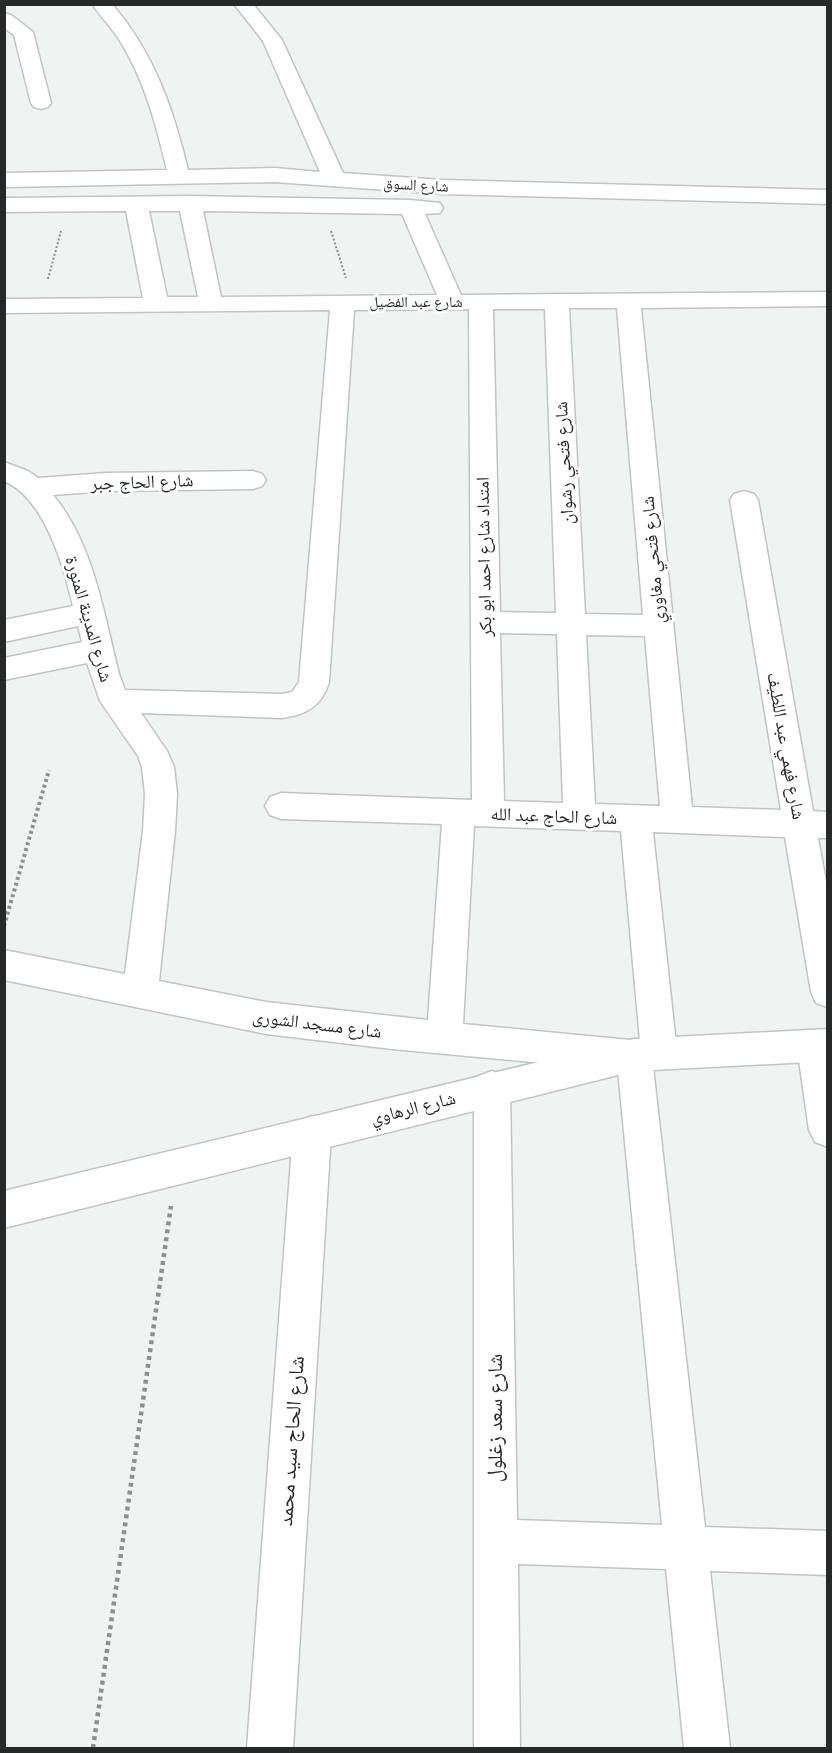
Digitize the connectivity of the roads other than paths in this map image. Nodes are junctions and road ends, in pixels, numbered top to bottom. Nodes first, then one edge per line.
1 (101, 4) edge
2 (243, 4) edge
3 (4, 19) edge
4 (41, 103) dead end
5 (299, 176) junction
6 (179, 177) junction
7 (4, 180) edge
8 (335, 180) junction
9 (828, 197) edge
10 (190, 203) junction
11 (136, 204) junction
12 (299, 204) junction
13 (4, 205) edge
14 (410, 207) junction
15 (458, 209) dead end
16 (828, 299) edge
17 (557, 301) junction
18 (628, 301) junction
19 (452, 302) junction
20 (481, 302) junction
21 (349, 303) junction
22 (156, 304) junction
23 (211, 304) junction
24 (4, 306) edge
25 (4, 471) edge
26 (253, 480) dead end
27 (32, 488) junction
28 (744, 500) dead end
29 (91, 613) junction
30 (485, 622) junction
31 (572, 624) junction
32 (659, 626) junction
33 (4, 631) edge
34 (98, 650) junction
35 (4, 669) edge
36 (115, 701) junction
37 (281, 806) dead end
38 (474, 813) junction
39 (580, 817) junction
40 (636, 819) junction
41 (677, 820) junction
42 (813, 825) edge
43 (4, 965) edge
44 (828, 992) edge
45 (140, 993) junction
46 (444, 1038) junction
47 (821, 1045) edge
48 (646, 1054) junction
49 (492, 1088) junction
50 (828, 1130) edge
51 (312, 1133) junction
52 (4, 1210) edge
53 (495, 1541) junction
54 (686, 1550) junction
55 (828, 1553) edge
56 (270, 1749) edge
57 (496, 1749) edge
58 (707, 1749) edge

1 - 6 street
2 - 8 street
3 - 4 street
5 - 6 street, شارع السوق
5 - 8 street, شارع السوق
5 - 12 street
6 - 7 street, شارع السوق
8 - 9 street, شارع السوق
10 - 11 street, شارع السوق
10 - 12 street, شارع السوق
10 - 23 street
11 - 13 street, شارع السوق
11 - 22 street
12 - 14 street, شارع السوق
14 - 15 street, شارع السوق
14 - 19 street
16 - 18 street, شارع عبد الفضيل
17 - 18 street, شارع عبد الفضيل
17 - 20 street, شارع عبد الفضيل
17 - 31 street, شارع فتحي رشوان
18 - 32 street, شارع فتحي مغاوري
19 - 20 street, شارع عبد الفضيل
19 - 21 street, شارع عبد الفضيل
20 - 30 street, امتداد شارع احمد ابو بكر
21 - 23 street, شارع عبد الفضيل
21 - 36 street
22 - 23 street, شارع عبد الفضيل
22 - 24 street, شارع عبد الفضيل
25 - 27 street, شارع المدينة المنورة
26 - 27 street, شارع الحاج جبر
27 - 29 street, شارع المدينة المنورة
28 - 42 street, شارع فهمي عبد اللطيف
29 - 33 street
29 - 34 street, شارع المدينة المنورة
30 - 31 street
30 - 38 street, امتداد شارع احمد ابو بكر
31 - 32 street
31 - 39 street, شارع فتحي رشوان
32 - 41 street, شارع فتحي مغاوري
34 - 35 street
34 - 36 street, شارع المدينة المنورة
36 - 45 street, شارع المدينة المنورة
37 - 38 street, شارع الحاج عبد الله
38 - 39 street, شارع الحاج عبد الله
38 - 46 street, امتداد شارع احمد ابو بكر
39 - 40 street, شارع الحاج عبد الله
40 - 41 street, شارع الحاج عبد الله
40 - 48 street
41 - 42 street, شارع الحاج عبد الله
42 - 44 street, شارع فهمي عبد اللطيف
43 - 45 street, شارع مسجد الشورى
45 - 46 street, شارع مسجد الشورى
46 - 48 street, شارع مسجد الشورى
47 - 48 street, شارع الرهاوي
47 - 50 street
48 - 49 street, شارع الرهاوي
48 - 54 street
49 - 51 street, شارع الرهاوي
49 - 53 street, شارع سعد زغلول
51 - 52 street, شارع الرهاوي
51 - 56 street, شارع الحاج سيد محمد
53 - 54 street
53 - 57 street, شارع سعد زغلول
54 - 55 street
54 - 58 street

